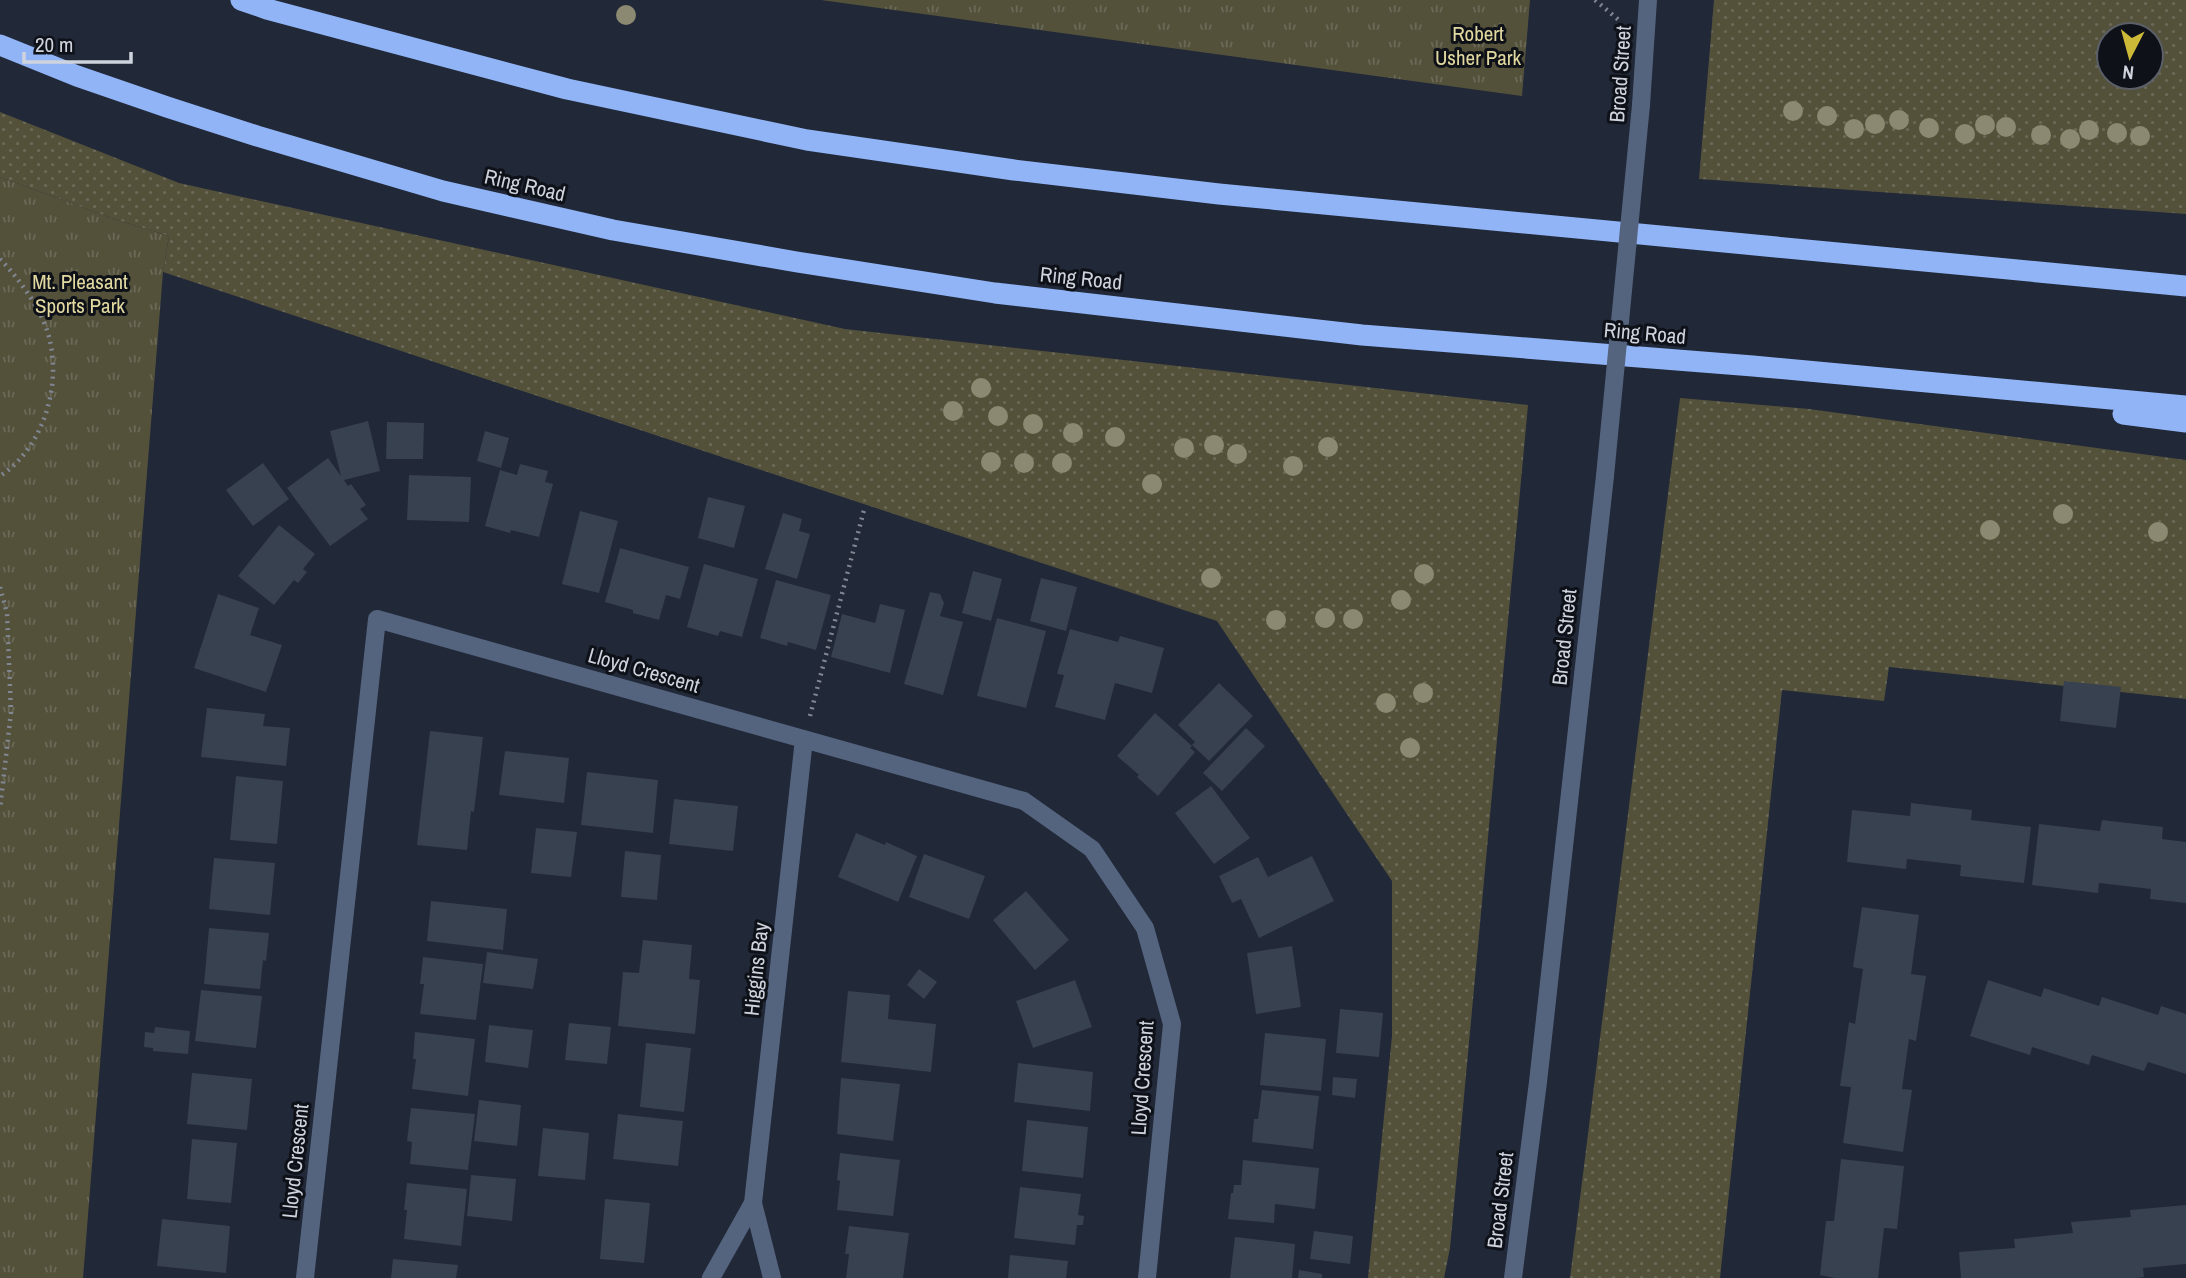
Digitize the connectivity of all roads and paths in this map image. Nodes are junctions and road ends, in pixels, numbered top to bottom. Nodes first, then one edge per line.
1 (241, 0) edge
2 (1648, 0) edge
3 (0, 46) edge
4 (0, 259) edge
5 (2186, 286) edge
6 (1753, 366) junction
7 (2186, 406) edge
8 (2186, 422) edge
9 (0, 476) edge
10 (864, 510) dead end
11 (0, 587) edge
12 (804, 739) junction
13 (0, 809) edge
14 (753, 1203) junction
15 (305, 1278) edge
16 (711, 1278) edge
17 (772, 1278) edge
18 (1147, 1278) edge
19 (1513, 1278) edge

1 - 5 highway
2 - 19 street, Broad Street, bridge
3 - 6 highway, Ring Road
4 - 9 path
6 - 7 highway, Ring Road
6 - 8 highway
10 - 12 path
11 - 13 path
12 - 14 street, Higgins Bay
12 - 15 street, Lloyd Crescent
12 - 18 street, Lloyd Crescent
14 - 16 street, Higgins Bay
14 - 17 street, Higgins Bay

